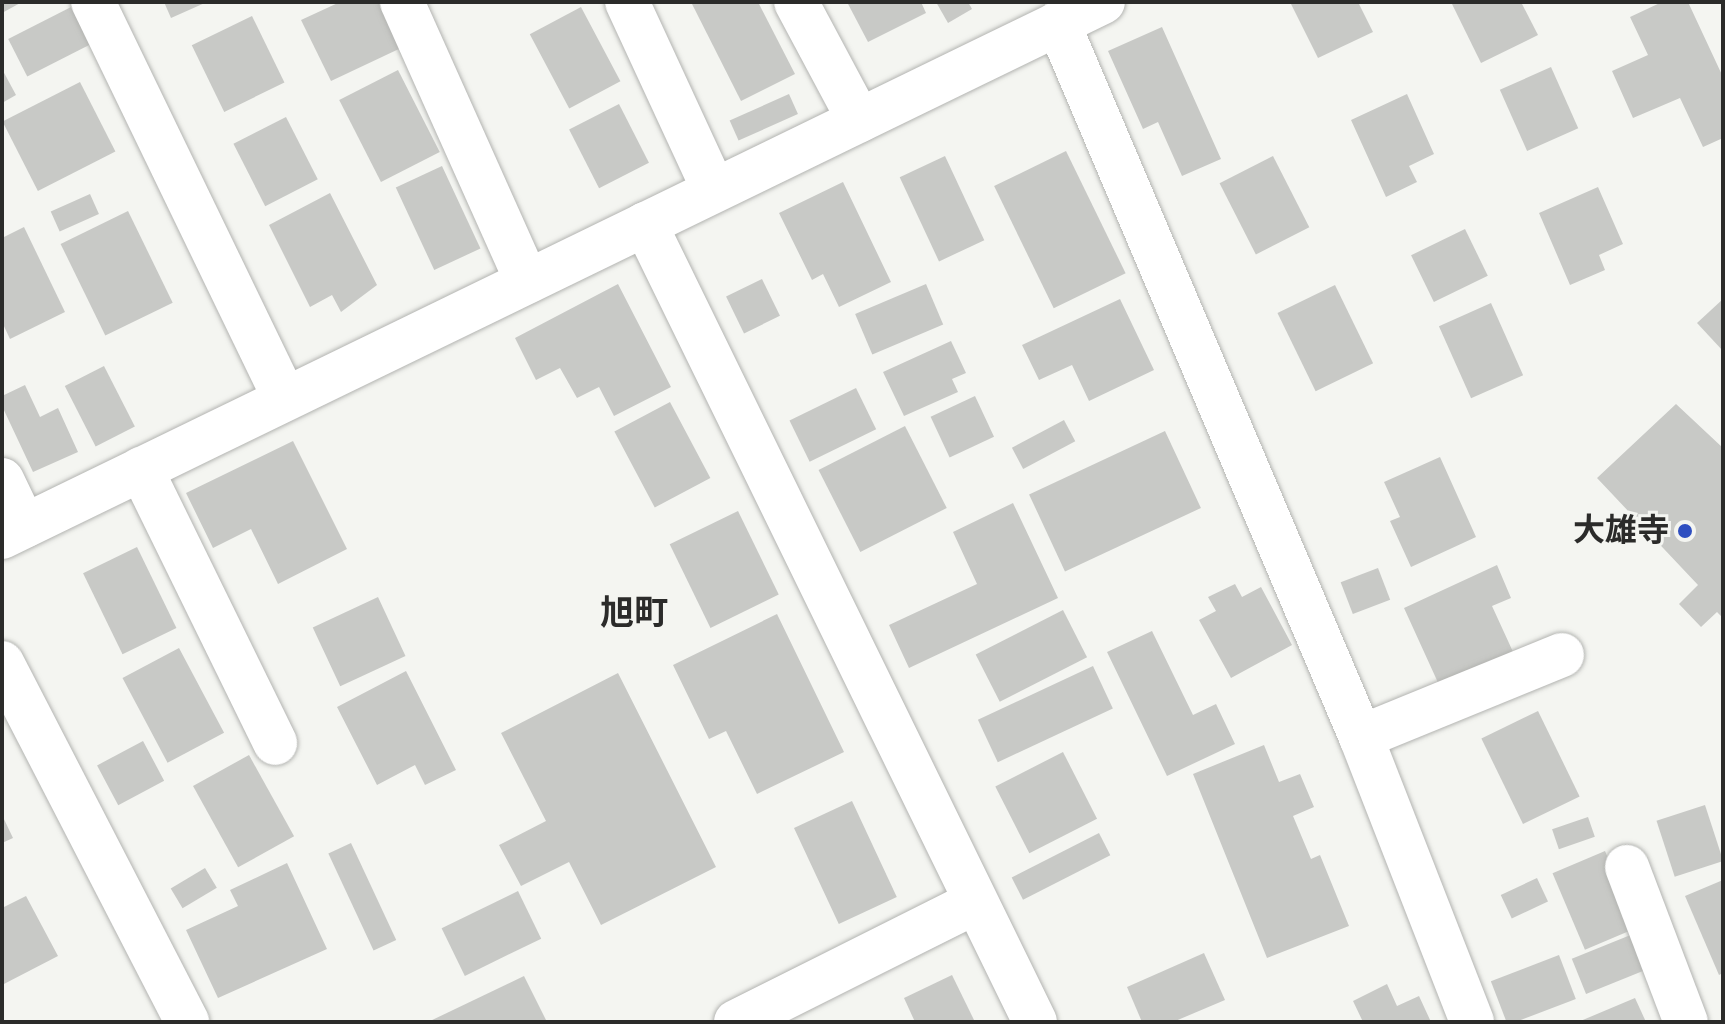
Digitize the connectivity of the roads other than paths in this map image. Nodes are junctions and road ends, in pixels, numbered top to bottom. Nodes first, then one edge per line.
1 (93, 2) edge
2 (402, 2) edge
3 (627, 2) edge
4 (796, 2) edge
5 (1080, 10) edge
6 (859, 120) junction
7 (714, 190) junction
8 (645, 224) junction
9 (527, 281) junction
10 (284, 397) junction
11 (141, 469) junction
12 (2, 480) edge
13 (13, 531) edge
14 (1562, 655) dead end
15 (2, 663) edge
16 (1361, 737) junction
17 (275, 743) dead end
18 (1627, 867) dead end
19 (976, 902) junction
20 (187, 1022) edge
21 (736, 1022) edge
22 (1035, 1022) edge
23 (1472, 1022) edge
24 (1686, 1022) edge

1 - 10 street
2 - 9 street
3 - 7 street
4 - 6 street
5 - 6 street
5 - 16 street
6 - 7 street
7 - 8 street
8 - 9 street
8 - 19 street
9 - 10 street
10 - 11 street
11 - 13 street
11 - 17 street
12 - 13 street
14 - 16 street
15 - 20 street
16 - 23 street
18 - 24 street
19 - 21 street
19 - 22 street

